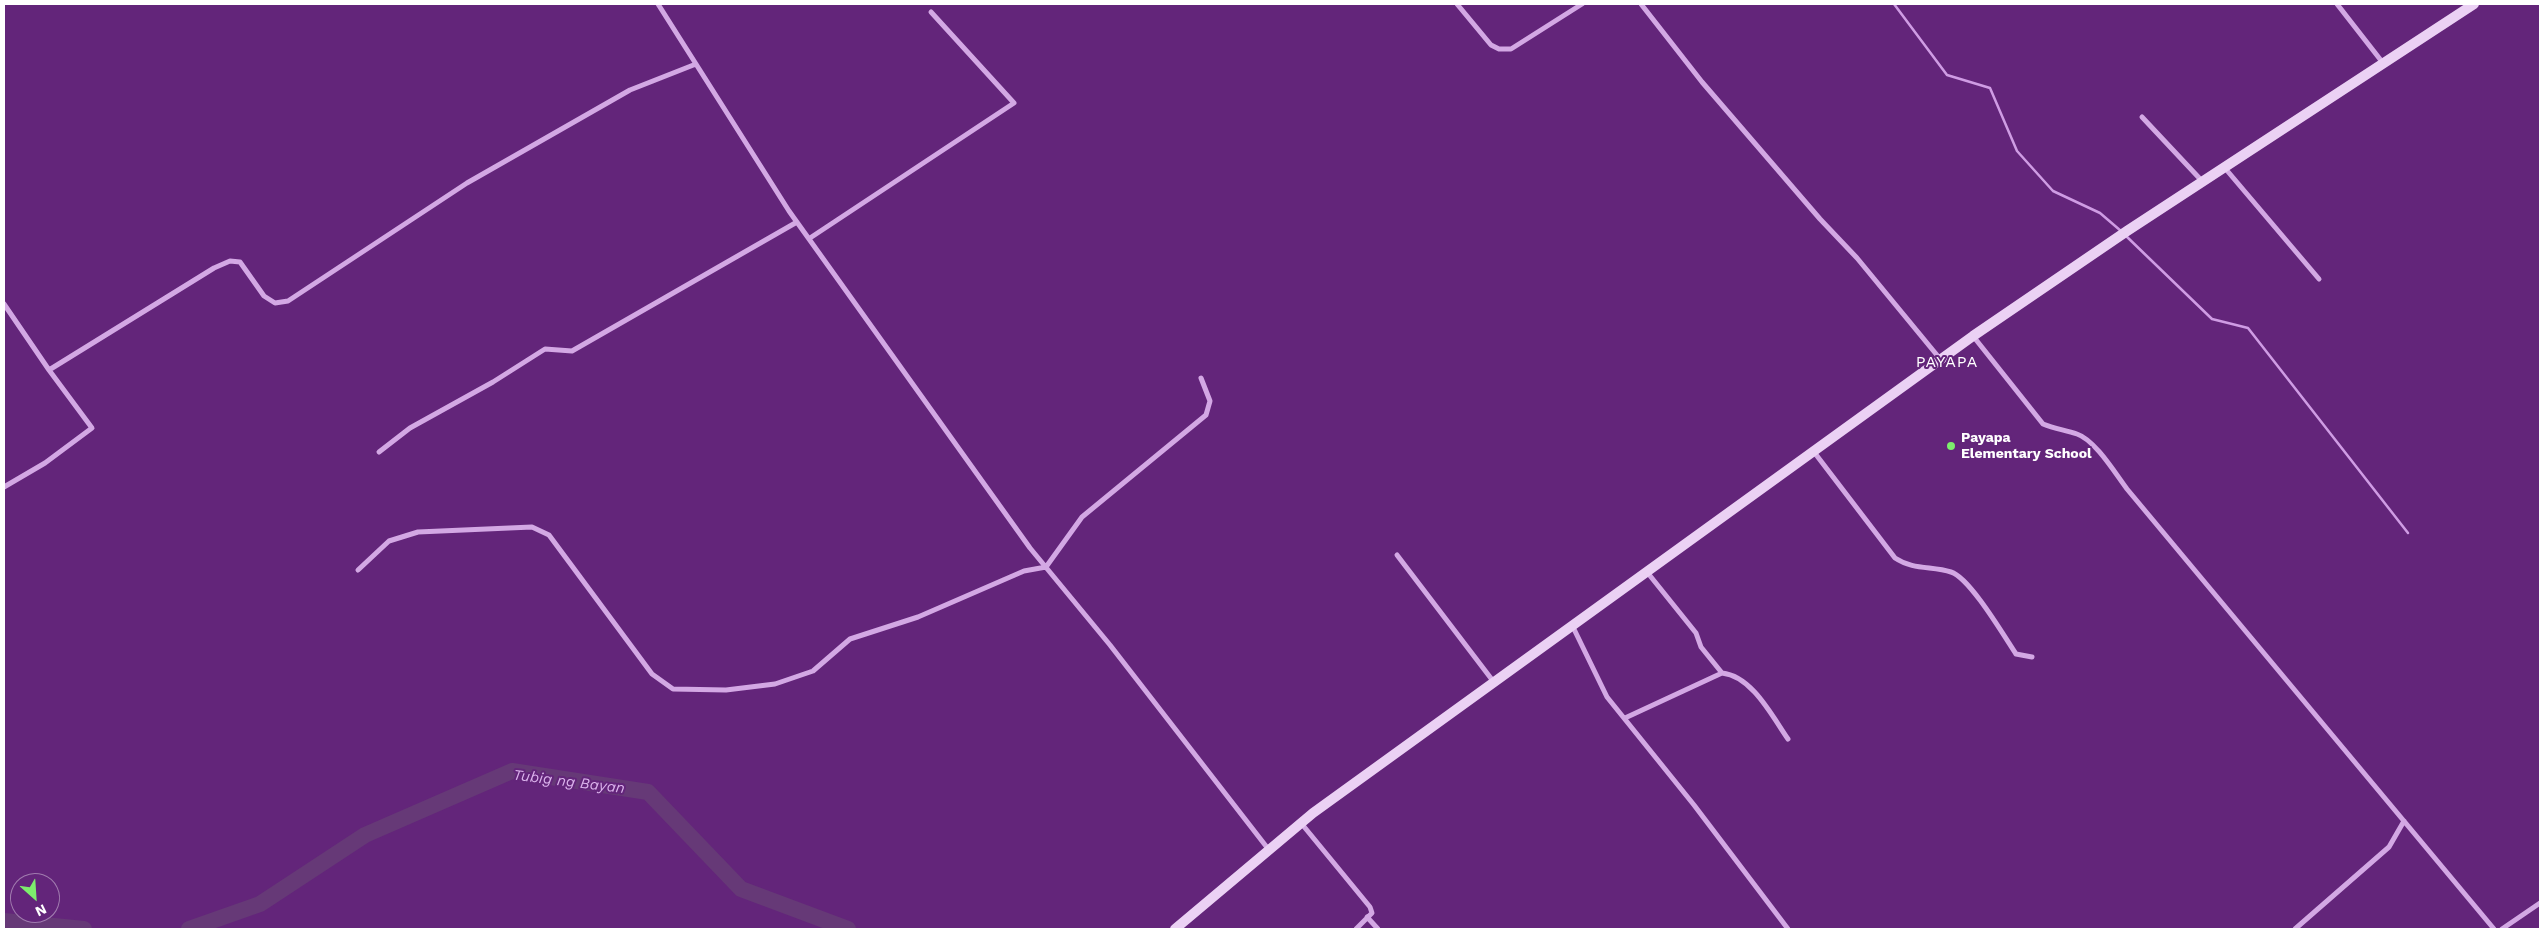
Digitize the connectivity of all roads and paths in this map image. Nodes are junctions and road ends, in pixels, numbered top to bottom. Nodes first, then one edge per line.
1 (658, 4) edge
2 (1457, 4) edge
3 (1582, 4) edge
4 (1641, 4) edge
5 (2337, 4) edge
6 (2474, 4) edge
7 (931, 12) dead end
8 (2383, 63) junction
9 (696, 64) junction
10 (2142, 117) dead end
11 (2224, 167) junction
12 (2202, 181) junction
13 (797, 222) junction
14 (810, 238) junction
15 (2319, 279) dead end
16 (4, 304) edge
17 (1973, 336) junction
18 (1942, 360) junction
19 (49, 370) junction
20 (1201, 378) dead end
21 (379, 452) dead end
22 (1814, 452) junction
23 (4, 487) edge
24 (1397, 555) dead end
25 (1046, 566) junction
26 (358, 570) dead end
27 (1647, 572) junction
28 (1571, 625) junction
29 (2032, 656) dead end
30 (1722, 673) junction
31 (1493, 681) junction
32 (1625, 718) junction
33 (1788, 739) dead end
34 (2404, 821) junction
35 (1301, 823) junction
36 (1270, 850) junction
37 (2540, 903) edge
38 (1367, 917) junction
39 (1174, 929) edge
40 (1356, 929) edge
41 (1378, 929) edge
42 (1788, 929) edge
43 (2295, 929) edge
44 (2494, 929) edge
45 (2502, 929) edge

1 - 9 street
2 - 3 street
4 - 18 street
5 - 8 street
6 - 8 main road
7 - 14 street
8 - 11 main road
9 - 13 street
9 - 19 street
10 - 12 street
11 - 12 main road
11 - 15 street
12 - 17 main road
13 - 14 street
13 - 21 street
14 - 25 street
16 - 19 street
17 - 18 main road
17 - 34 street
18 - 22 main road
19 - 23 street
20 - 25 street
22 - 27 main road
22 - 29 street
24 - 31 street
25 - 26 street
25 - 36 street
27 - 28 main road
27 - 30 street
28 - 31 main road
28 - 32 street
30 - 32 street
30 - 33 street
31 - 35 main road
32 - 42 street
34 - 43 street
34 - 44 street
35 - 36 main road
35 - 38 street
36 - 39 main road
37 - 45 street
38 - 40 street
38 - 41 street

